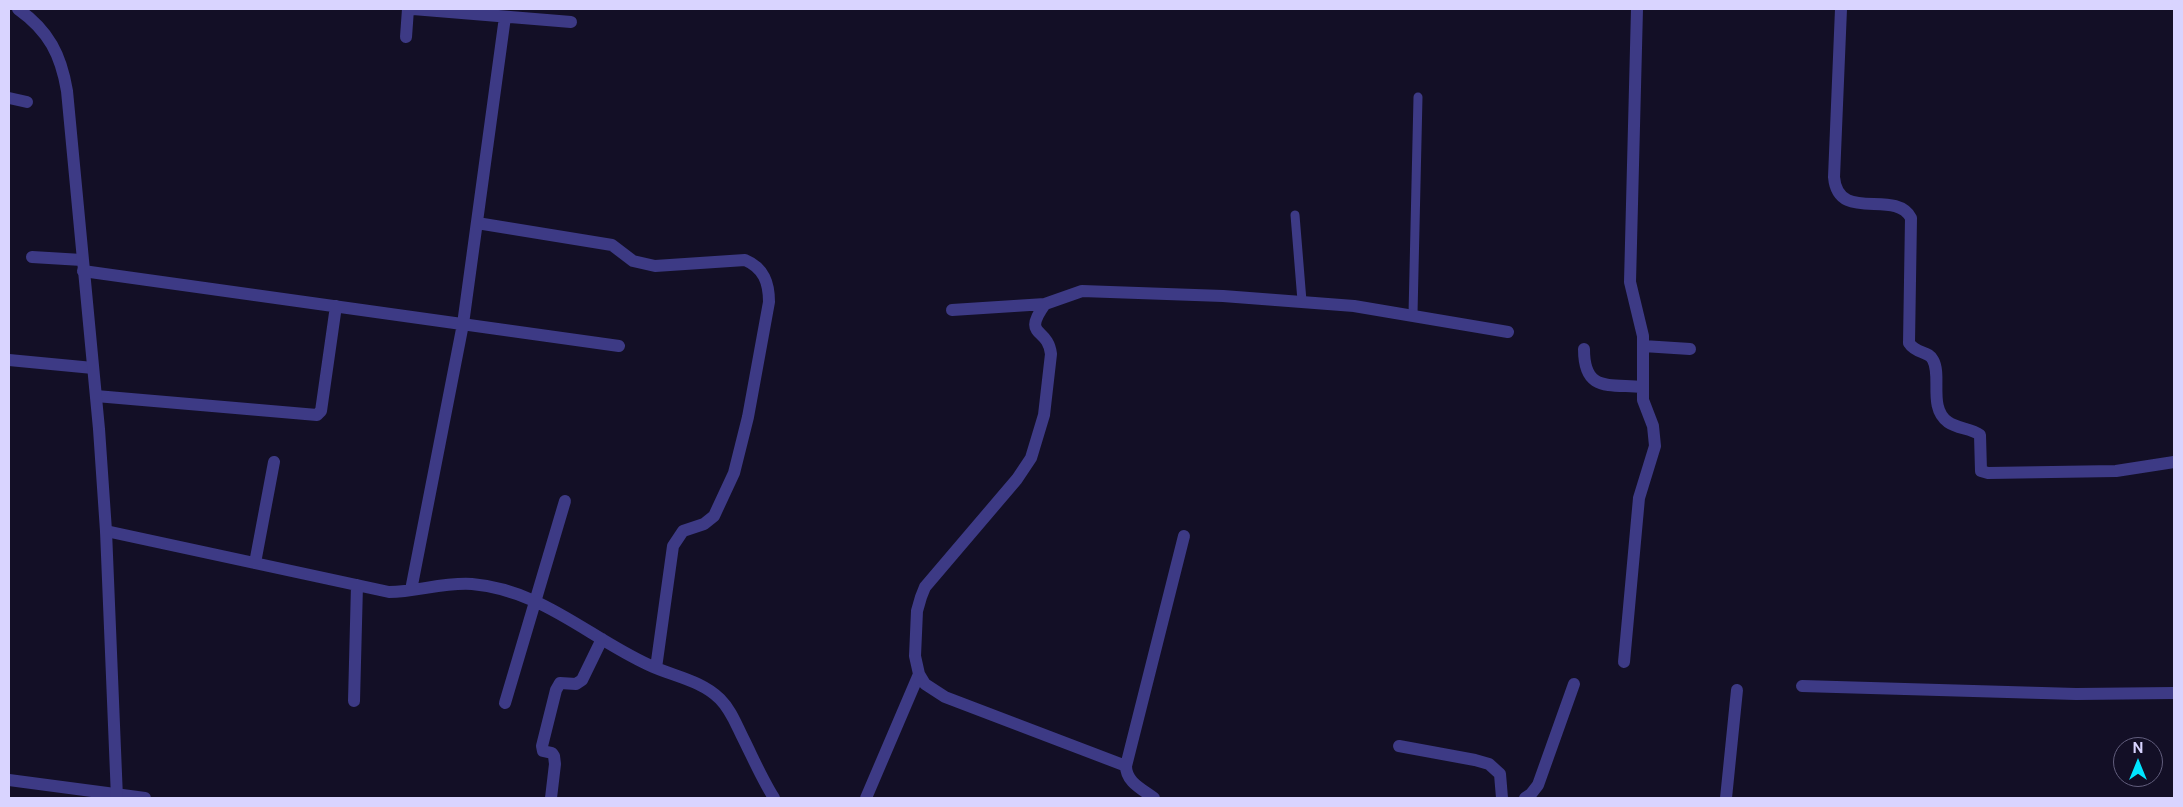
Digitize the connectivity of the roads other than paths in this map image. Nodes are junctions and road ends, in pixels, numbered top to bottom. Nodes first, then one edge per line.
1 (408, 9) edge
2 (413, 9) edge
3 (1637, 9) edge
4 (1840, 9) edge
5 (23, 10) edge
6 (505, 16) junction
7 (571, 22) dead end
8 (406, 37) dead end
9 (1418, 96) dead end
10 (9, 98) edge
11 (28, 102) dead end
12 (1295, 215) dead end
13 (477, 222) junction
14 (32, 257) dead end
15 (83, 266) junction
16 (1302, 301) junction
17 (1045, 304) junction
18 (336, 306) junction
19 (952, 310) dead end
20 (1413, 314) junction
21 (463, 324) junction
22 (1508, 332) dead end
23 (619, 346) dead end
24 (1643, 346) junction
25 (1584, 349) dead end
26 (1690, 349) dead end
27 (9, 360) edge
28 (93, 368) junction
29 (1642, 387) junction
30 (96, 396) junction
31 (274, 462) dead end
32 (2174, 462) edge
33 (565, 501) dead end
34 (106, 531) junction
35 (1184, 536) dead end
36 (255, 563) junction
37 (357, 585) junction
38 (411, 590) junction
39 (534, 601) junction
40 (602, 639) junction
41 (1624, 662) dead end
42 (656, 668) junction
43 (920, 674) junction
44 (1574, 684) dead end
45 (1802, 686) dead end
46 (1737, 690) dead end
47 (2174, 693) edge
48 (354, 701) dead end
49 (505, 703) dead end
50 (1399, 746) dead end
51 (1126, 766) junction
52 (9, 780) edge
53 (116, 797) edge
54 (145, 798) edge
55 (551, 798) edge
56 (774, 798) edge
57 (866, 798) edge
58 (1154, 798) edge
59 (1502, 798) edge
60 (1525, 798) edge
61 (1726, 798) edge

1 - 8 street
2 - 6 street
3 - 24 street
4 - 32 street
5 - 15 street
6 - 7 street
6 - 13 street
9 - 20 lane
10 - 11 street
12 - 16 lane
13 - 21 street
13 - 42 street
14 - 15 street
15 - 18 street
15 - 28 street
16 - 17 street
16 - 20 street
17 - 19 street
17 - 43 street
18 - 21 street
18 - 30 street
20 - 22 street
21 - 23 street
21 - 38 street
24 - 26 street
24 - 29 street
25 - 29 street
27 - 28 street
28 - 30 street
29 - 41 street
30 - 34 street
31 - 36 street
33 - 39 street
34 - 36 street
34 - 53 street
35 - 51 street
36 - 37 street
37 - 38 street
37 - 48 street
38 - 39 street
39 - 40 street
39 - 49 street
40 - 42 street
40 - 55 street
42 - 56 street
43 - 51 street
43 - 57 street
44 - 60 street
45 - 47 street
46 - 61 street
50 - 59 street
51 - 58 street
52 - 53 street
53 - 54 street

